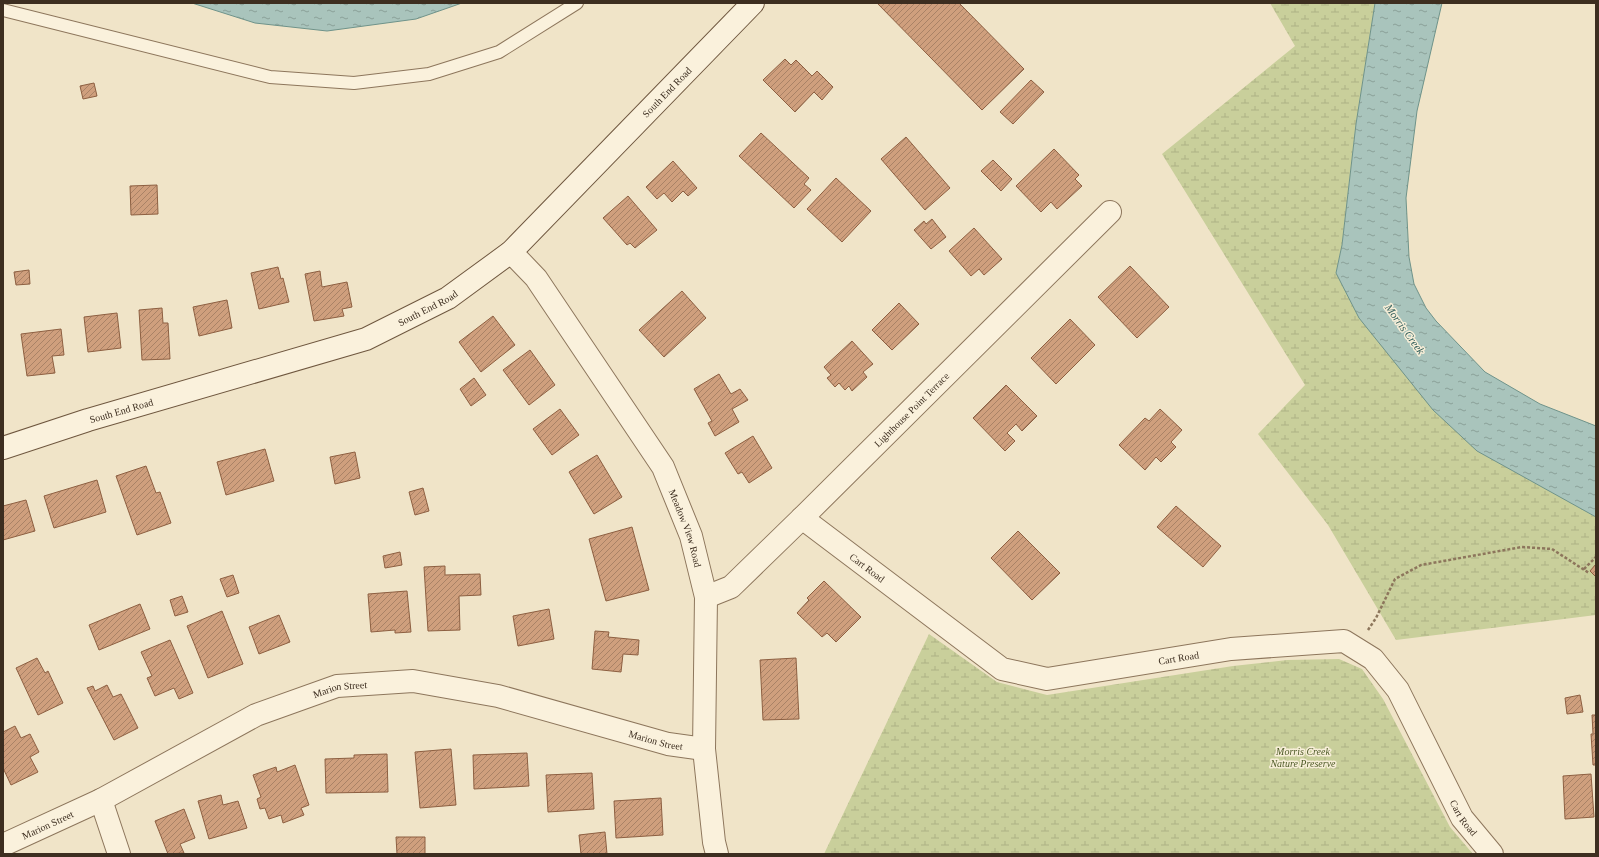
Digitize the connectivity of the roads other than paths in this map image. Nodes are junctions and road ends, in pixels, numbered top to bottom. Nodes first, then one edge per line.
1 (577, 3) edge
2 (753, 3) edge
3 (3, 10) edge
4 (1110, 212) dead end
5 (511, 252) junction
6 (3, 448) edge
7 (802, 518) junction
8 (706, 598) junction
9 (704, 749) junction
10 (101, 800) junction
11 (3, 845) edge
12 (119, 854) edge
13 (717, 854) edge
14 (1492, 854) edge

1 - 3 lane
2 - 5 street, South End Road
4 - 7 street, Lighthouse Point Terrace
5 - 6 street, South End Road
5 - 8 street, Meadow View Road
7 - 8 street, Lighthouse Point Terrace
7 - 14 street, Cart Road
8 - 9 street, Meadow View Road
9 - 10 street, Marion Street
9 - 13 street, Meadow View Road
10 - 11 street, Marion Street
10 - 12 street

